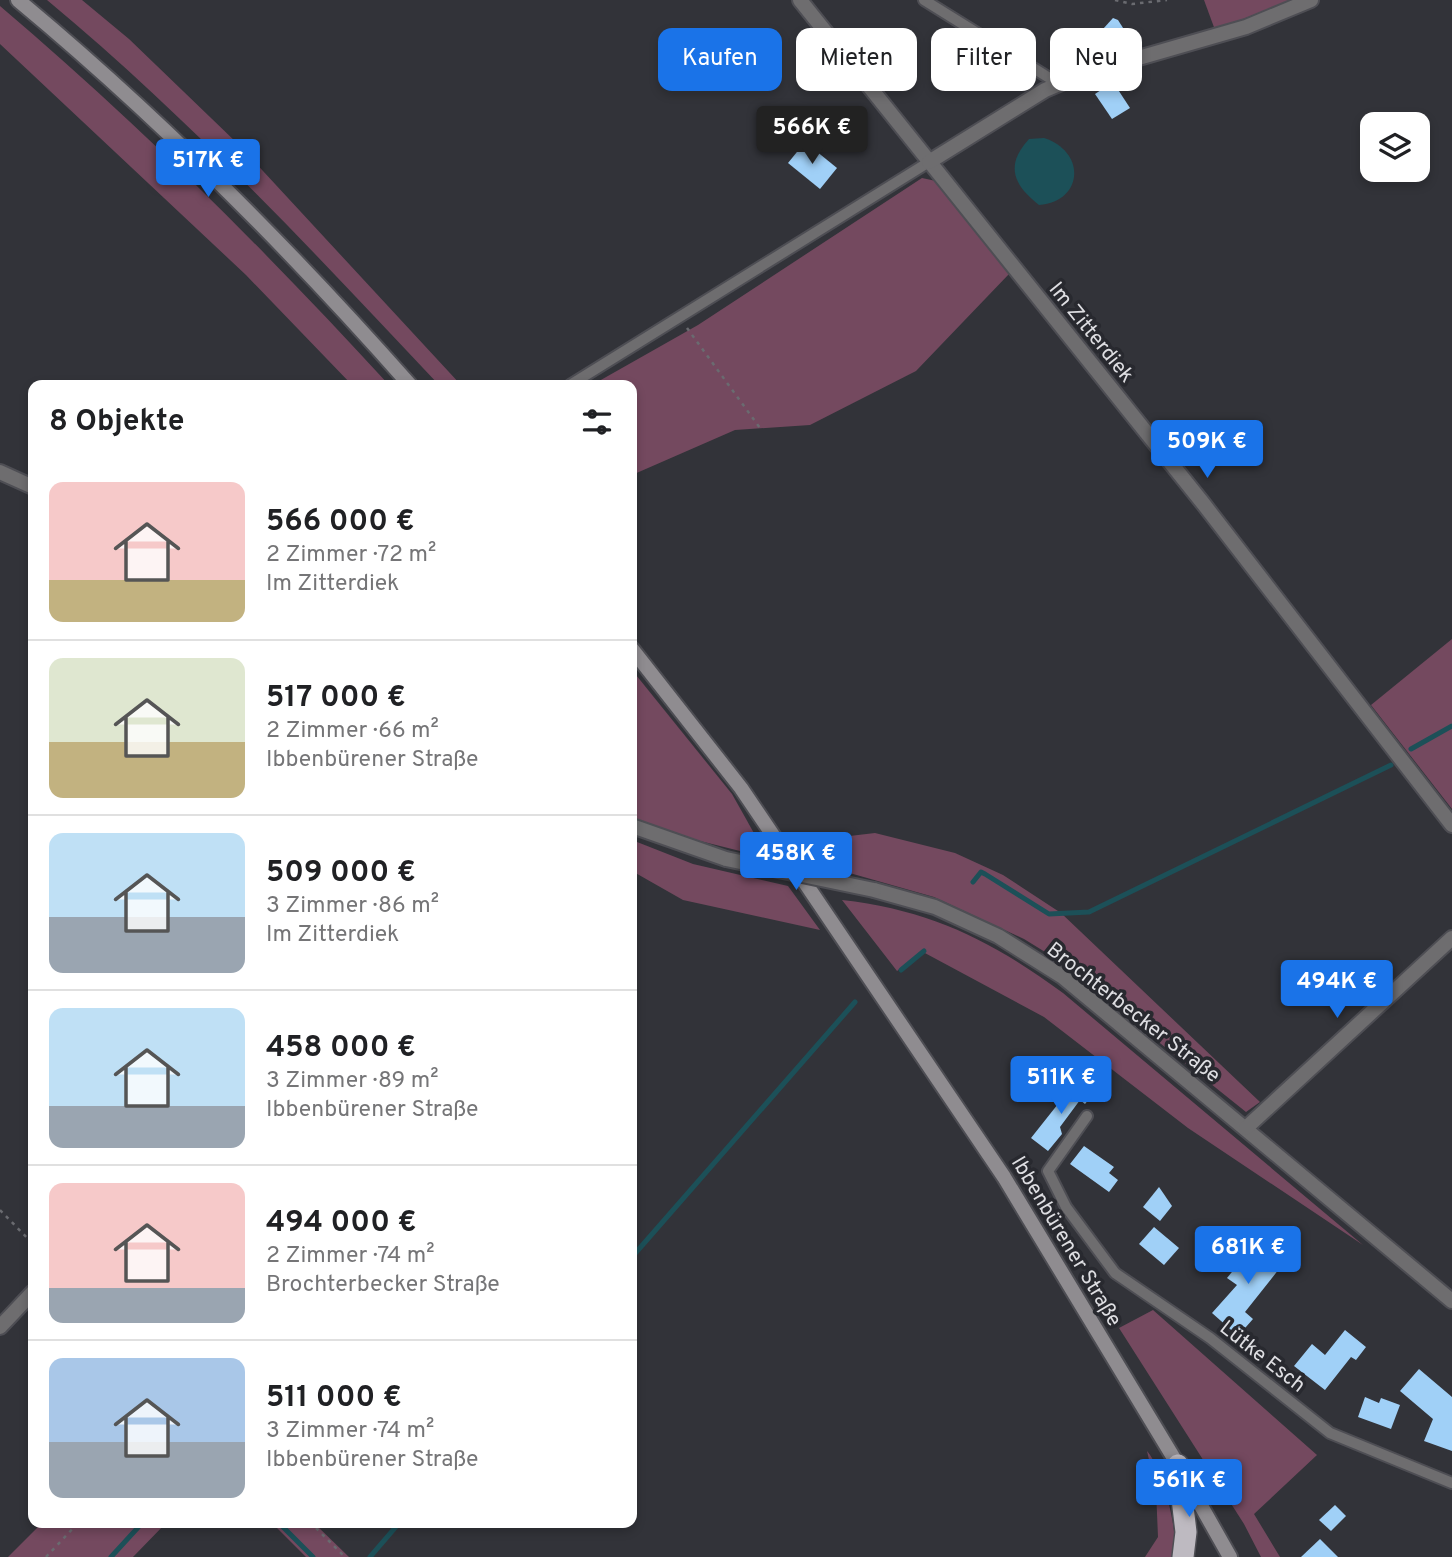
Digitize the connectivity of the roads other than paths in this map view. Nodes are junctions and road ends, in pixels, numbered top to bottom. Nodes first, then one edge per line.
1 (18, 0) edge
2 (800, 0) edge
3 (924, 0) edge
4 (1311, 0) edge
5 (1142, 57) edge
6 (1050, 78) edge
7 (1050, 89) edge
8 (929, 162) junction
9 (406, 380) edge
10 (578, 380) edge
11 (0, 472) edge
12 (28, 485) edge
13 (637, 655) edge
14 (1452, 825) edge
15 (637, 828) edge
16 (1452, 938) edge
17 (1087, 1116) dead end
18 (1247, 1128) junction
19 (28, 1297) edge
20 (1452, 1301) edge
21 (0, 1327) edge
22 (1178, 1465) junction
23 (1452, 1483) edge
24 (1183, 1557) edge
25 (1230, 1557) edge

1 - 9 main road
2 - 8 street, Im Zitterdiek
3 - 6 lane
4 - 5 street
7 - 8 street
8 - 10 lane
8 - 14 street, Im Zitterdiek
11 - 12 street
13 - 22 main road, Ibbenbürener Straße
15 - 18 street, Brochterbecker Straße, bridge
16 - 18 street
17 - 23 lane, Lütke Esch
18 - 20 street, Brochterbecker Straße
19 - 21 street
22 - 24 highway
22 - 25 main road, Ibbenbürener Straße

